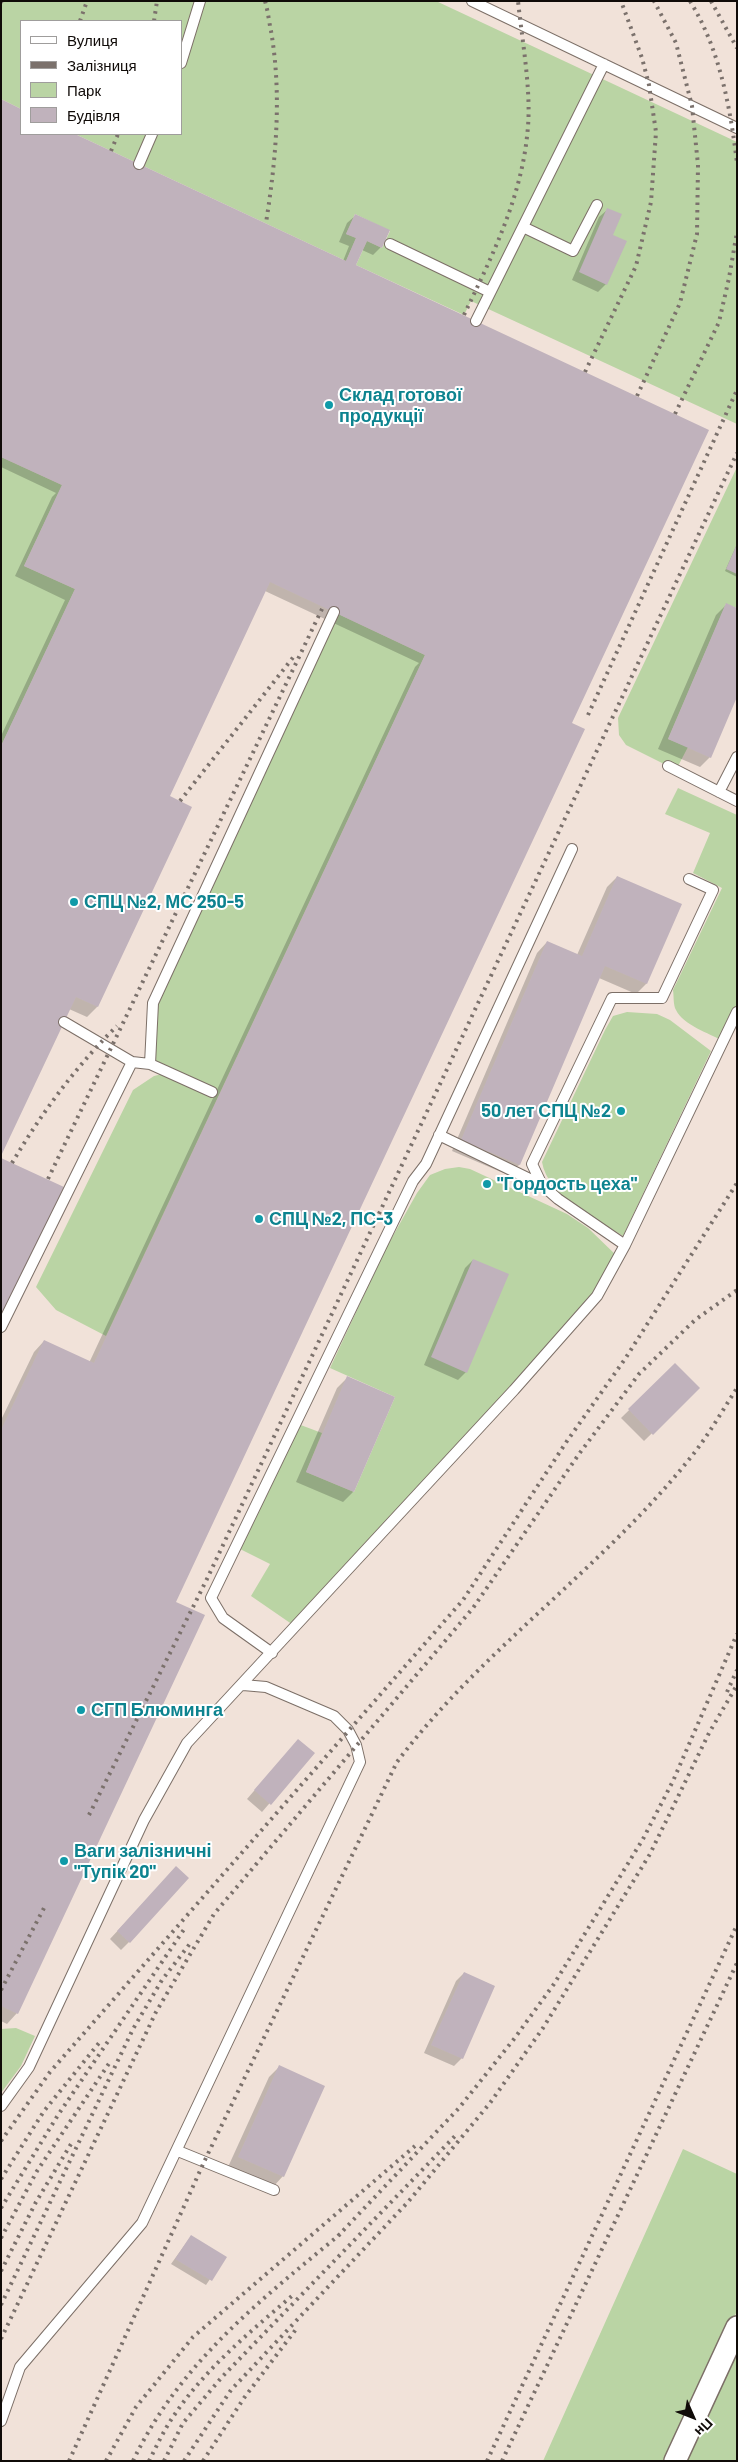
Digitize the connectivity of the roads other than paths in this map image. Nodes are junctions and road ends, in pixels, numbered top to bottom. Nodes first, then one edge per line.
1 (200, 1) edge
2 (472, 1) edge
3 (182, 60) edge
4 (604, 64) junction
5 (737, 128) edge
6 (152, 135) edge
7 (139, 164) dead end
8 (597, 205) dead end
9 (522, 227) junction
10 (390, 244) dead end
11 (490, 292) junction
12 (476, 321) dead end
13 (334, 612) dead end
14 (737, 757) edge
15 (668, 766) dead end
16 (719, 792) junction
17 (737, 800) edge
18 (572, 849) dead end
19 (689, 879) dead end
20 (737, 1012) edge
21 (64, 1022) dead end
22 (132, 1062) junction
23 (150, 1064) junction
24 (212, 1092) dead end
25 (439, 1135) junction
26 (542, 1185) junction
27 (625, 1245) junction
28 (1, 1327) edge
29 (272, 1653) junction
30 (243, 1685) junction
31 (1, 2106) edge
32 (178, 2151) junction
33 (274, 2190) dead end
34 (737, 2327) edge
35 (1, 2421) edge
36 (675, 2461) edge

1 - 3 lane
2 - 4 lane
4 - 5 lane
4 - 9 lane
6 - 7 lane
8 - 9 lane
9 - 11 lane
10 - 11 lane
11 - 12 lane
13 - 23 lane
14 - 16 lane
15 - 16 lane
16 - 17 lane
18 - 25 lane
19 - 26 lane
20 - 27 lane
21 - 22 lane
22 - 23 lane
22 - 28 lane
23 - 24 lane
25 - 26 lane
25 - 29 lane
26 - 27 lane
27 - 29 lane
29 - 30 lane
30 - 31 lane
30 - 32 lane
32 - 33 lane
32 - 35 lane
34 - 36 street

